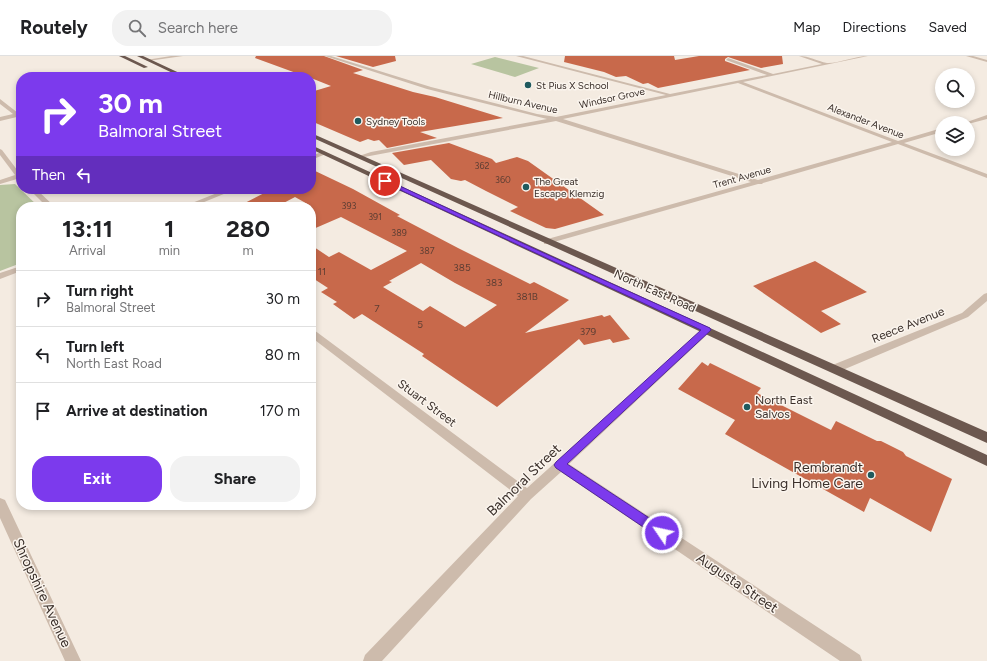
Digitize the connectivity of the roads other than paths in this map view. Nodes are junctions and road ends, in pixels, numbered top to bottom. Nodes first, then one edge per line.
1 (121, 56) edge
2 (139, 56) edge
3 (181, 56) edge
4 (327, 56) edge
5 (518, 56) edge
6 (533, 56) edge
7 (801, 56) edge
8 (866, 56) edge
9 (968, 56) edge
10 (523, 57) junction
11 (728, 58) dead end
12 (148, 60) junction
13 (987, 61) edge
14 (136, 63) junction
15 (827, 64) junction
16 (148, 68) dead end
17 (174, 72) edge
18 (772, 74) junction
19 (738, 82) junction
20 (672, 95) junction
21 (0, 101) edge
22 (16, 112) edge
23 (16, 115) edge
24 (987, 117) edge
25 (0, 119) edge
26 (556, 119) junction
27 (975, 121) edge
28 (935, 132) edge
29 (316, 137) edge
30 (898, 143) junction
31 (339, 148) junction
32 (316, 149) edge
33 (0, 151) edge
34 (324, 153) junction
35 (316, 156) edge
36 (361, 158) junction
37 (347, 163) junction
38 (16, 173) edge
39 (987, 176) edge
40 (16, 179) edge
41 (0, 182) edge
42 (760, 183) junction
43 (37, 194) edge
44 (219, 194) edge
45 (46, 202) edge
46 (199, 202) edge
47 (547, 242) junction
48 (533, 250) junction
49 (16, 270) edge
50 (0, 276) edge
51 (987, 296) edge
52 (718, 317) junction
53 (707, 330) junction
54 (316, 336) edge
55 (834, 369) junction
56 (825, 385) junction
57 (987, 438) edge
58 (987, 461) edge
59 (560, 465) junction
60 (527, 495) junction
61 (0, 504) edge
62 (73, 661) edge
63 (371, 661) edge
64 (854, 661) edge

1 - 14 highway
2 - 12 highway
3 - 12 street
4 - 26 street, Hillburn Avenue
5 - 10 street
6 - 10 street
7 - 15 street
8 - 15 street, Windsor Grove
9 - 13 street
10 - 20 street
11 - 18 street
12 - 14 highway
12 - 17 highway
14 - 16 highway
15 - 18 street, Windsor Grove
18 - 19 street, Windsor Grove
19 - 20 street, Windsor Grove
19 - 30 street, Alexander Avenue
20 - 26 street, Windsor Grove
21 - 22 street
23 - 25 street
24 - 27 street
26 - 36 street, Windsor Grove
26 - 42 street, Hillburn Avenue
28 - 30 street, Trent Avenue
29 - 31 highway, North East Road
30 - 39 street, Alexander Avenue
30 - 42 street, Trent Avenue
31 - 34 highway
31 - 36 highway, North East Road
32 - 34 highway, North East Road
33 - 38 street
34 - 35 street
34 - 37 highway, North East Road
36 - 37 highway
36 - 47 highway, North East Road
37 - 48 highway, North East Road
40 - 41 street
42 - 47 street, Trent Avenue
43 - 45 street
44 - 46 street
47 - 48 highway
47 - 52 highway, North East Road
48 - 53 highway, North East Road
49 - 50 street
51 - 55 street, Reece Avenue
52 - 53 highway
52 - 55 highway, North East Road
53 - 56 highway, North East Road
53 - 59 street, Balmoral Street
54 - 60 street, Stuart Street
55 - 56 highway
55 - 57 highway, North East Road
56 - 58 highway, North East Road
59 - 60 street, Balmoral Street
59 - 64 street, Augusta Street
60 - 63 street, Balmoral Street
61 - 62 street, Shropshire Avenue

